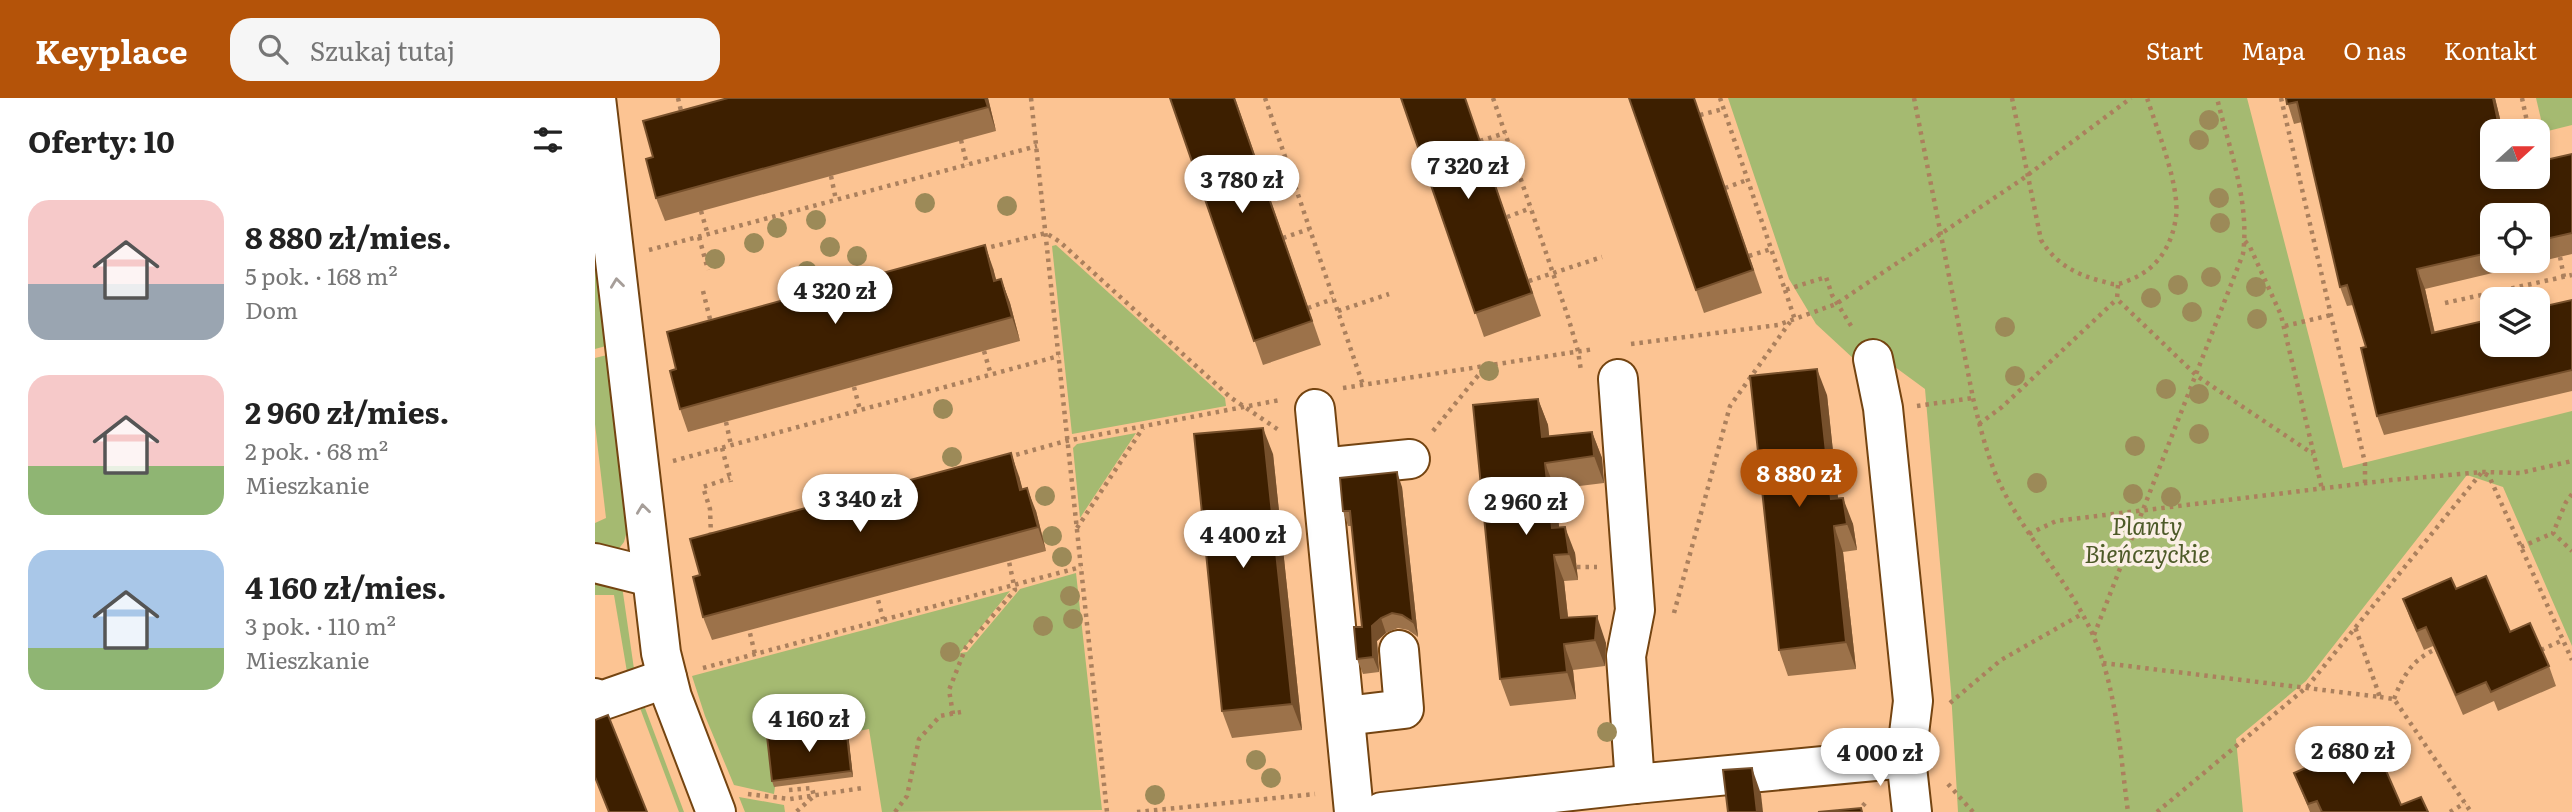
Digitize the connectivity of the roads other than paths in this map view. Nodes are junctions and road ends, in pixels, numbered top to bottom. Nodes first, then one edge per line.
1 (596, 98) edge
2 (1614, 358) road end
3 (1873, 359) road end
4 (1410, 459) dead end
5 (595, 563) edge
6 (650, 565) junction
7 (1399, 650) dead end
8 (667, 678) junction
9 (595, 698) edge
10 (1345, 716) junction
11 (1908, 742) junction
12 (1635, 784) junction
13 (729, 803) edge
14 (1354, 812) edge
15 (1382, 812) edge
16 (1912, 812) edge

6 -> 1 street
2 - 12 street
3 - 11 street
4 - 10 street
5 - 6 street
6 - 8 street
7 - 10 street
8 - 9 street
8 - 13 street
10 - 14 street
11 - 12 street
11 - 16 street
12 - 15 street

